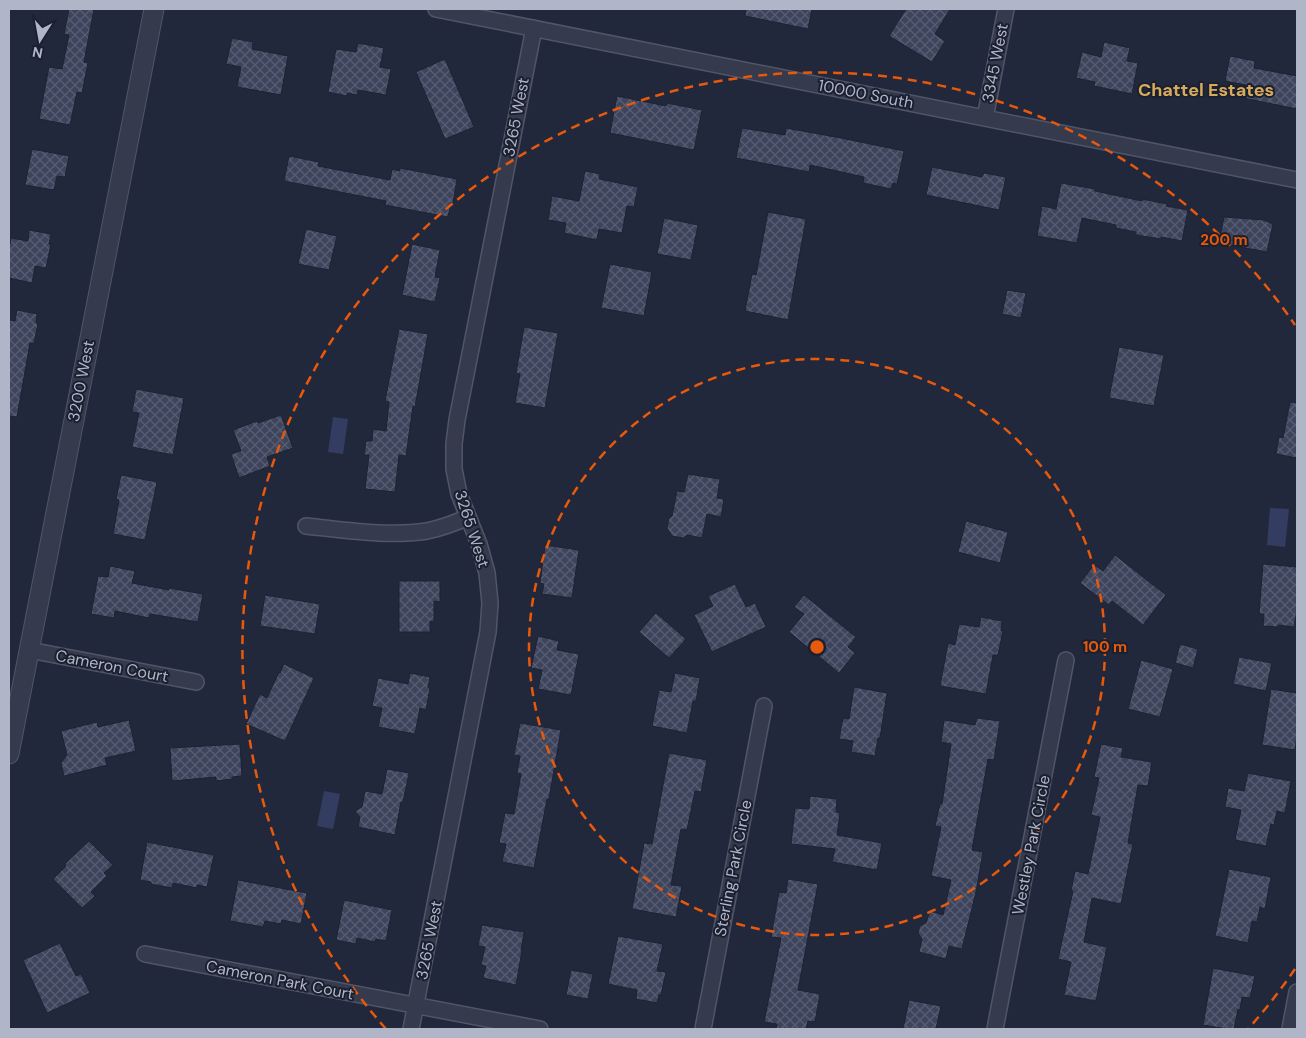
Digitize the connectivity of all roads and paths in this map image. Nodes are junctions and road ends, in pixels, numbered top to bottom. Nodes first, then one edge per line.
1 (154, 9) edge
2 (436, 9) edge
3 (1006, 9) edge
4 (534, 28) junction
5 (985, 118) junction
6 (1297, 180) edge
7 (468, 517) junction
8 (306, 526) dead end
9 (29, 650) junction
10 (1066, 660) dead end
11 (196, 682) dead end
12 (764, 706) dead end
13 (9, 754) edge
14 (145, 954) dead end
15 (1297, 992) edge
16 (416, 1006) junction
17 (411, 1029) edge
18 (540, 1029) edge
19 (703, 1029) edge
20 (995, 1029) edge
21 (1290, 1029) edge

1 - 9 street, 3200 West
2 - 4 street, 10000 South
3 - 5 street, 3345 West
4 - 5 street, 10000 South
4 - 7 street, 3265 West
5 - 6 street, 10000 South
7 - 8 street
7 - 16 street, 3265 West
9 - 11 street, Cameron Court
9 - 13 street, 3200 West
10 - 20 street, Westley Park Circle
12 - 19 street, Sterling Park Circle
14 - 16 street, Cameron Park Court
15 - 21 street
16 - 17 street, 3265 West
16 - 18 street, Cameron Park Court

